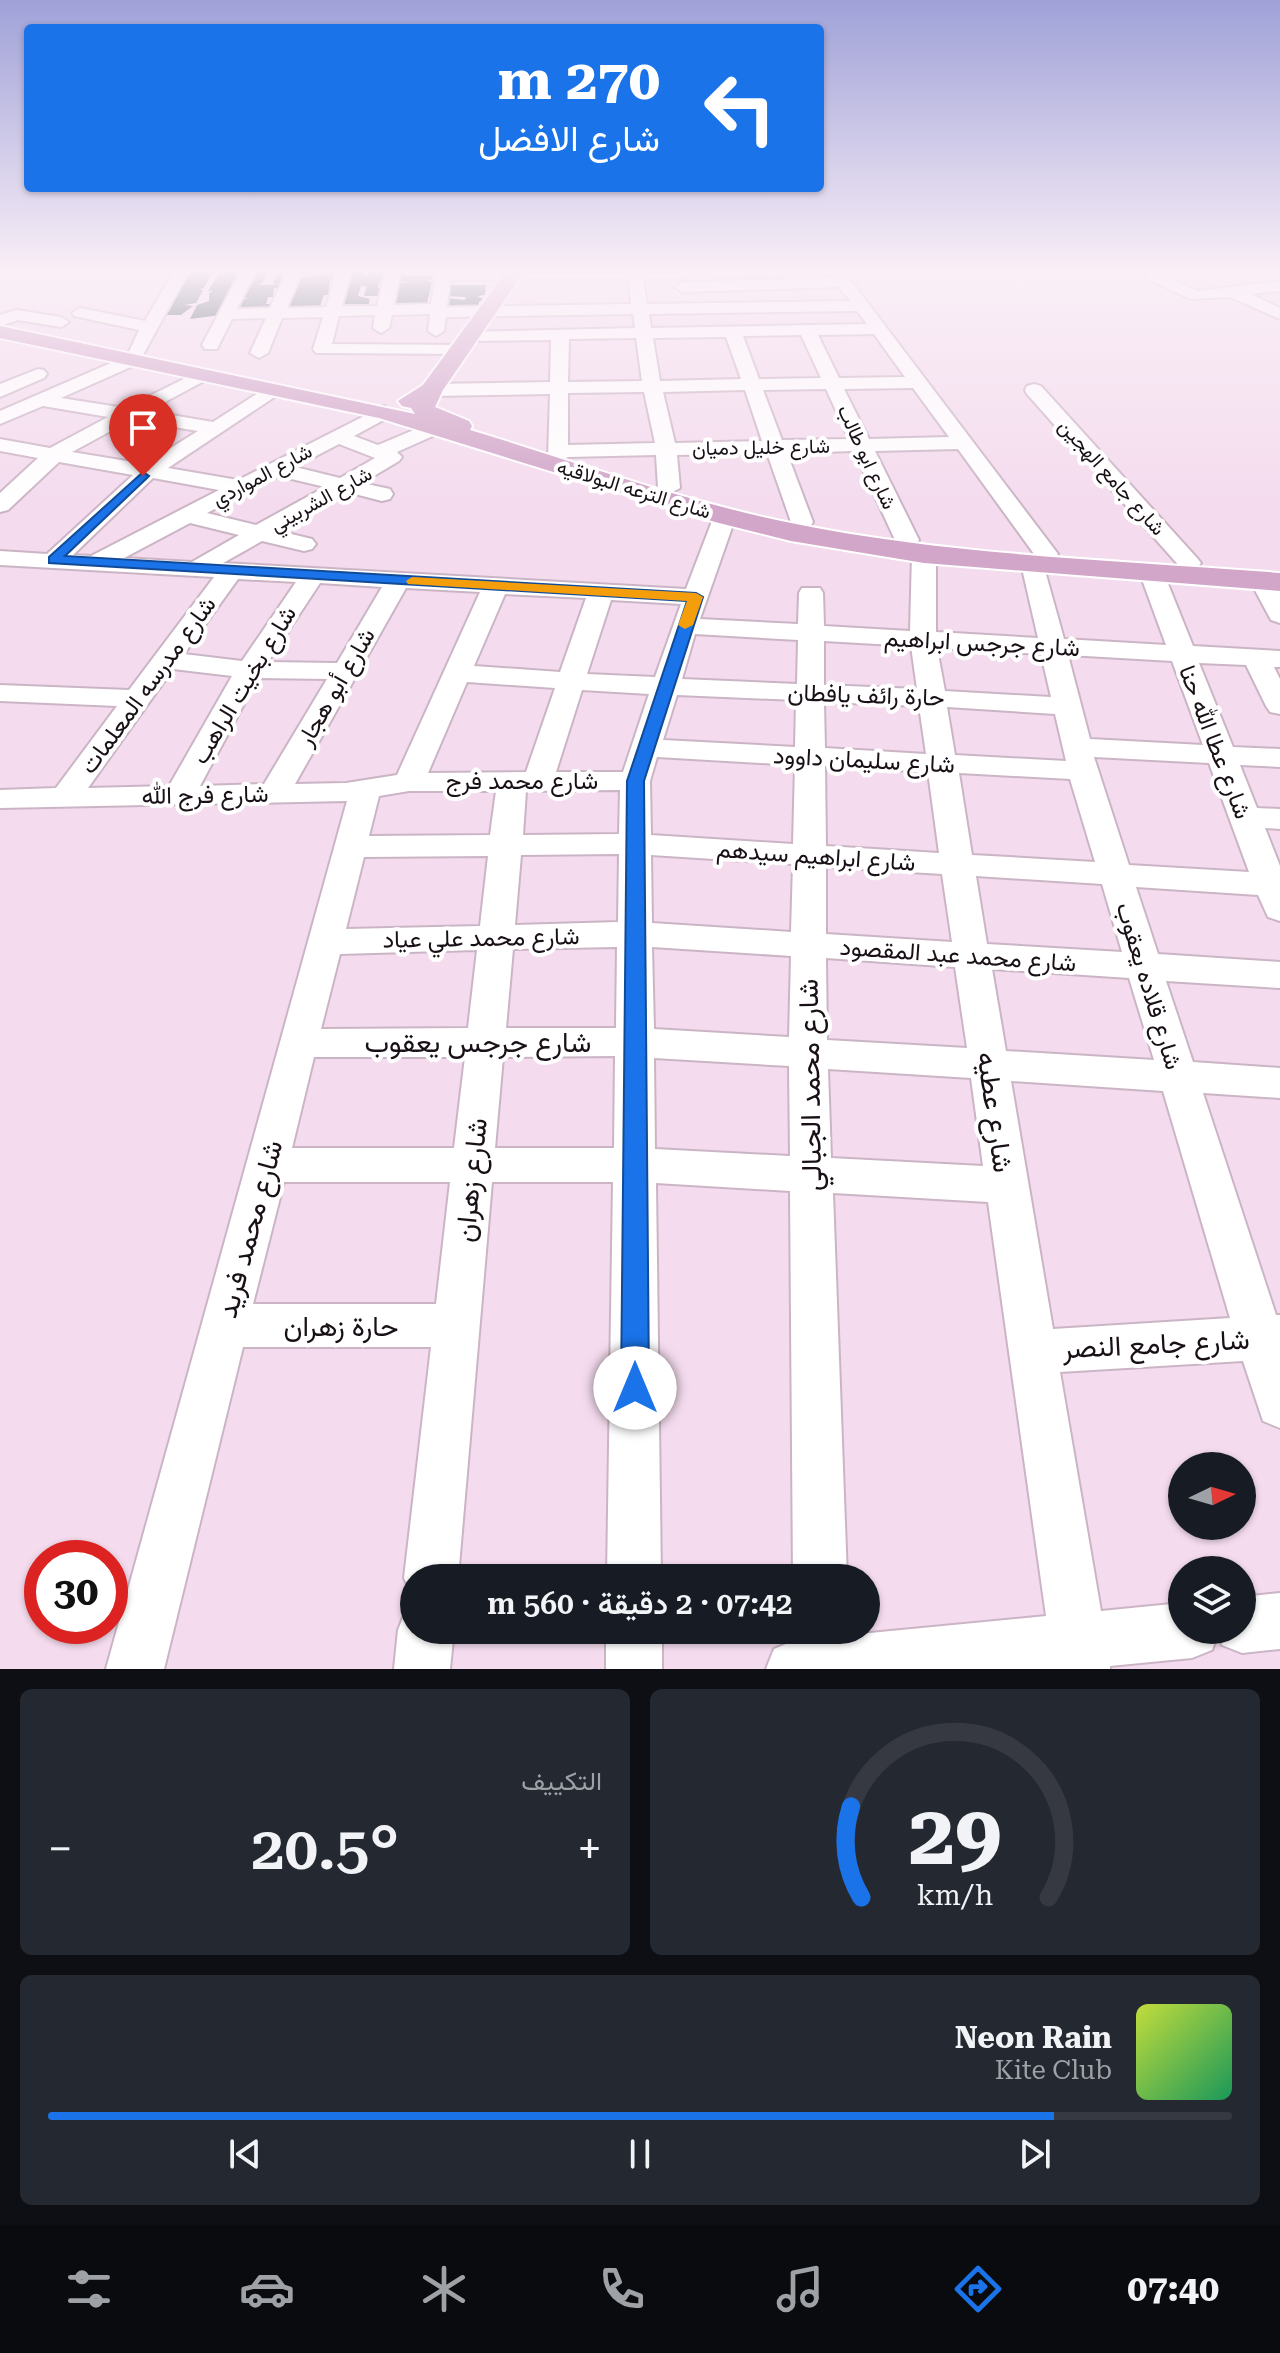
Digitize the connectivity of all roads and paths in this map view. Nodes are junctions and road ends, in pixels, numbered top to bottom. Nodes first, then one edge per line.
1 (88, 347) edge
2 (139, 347) edge
3 (261, 347) edge
4 (323, 347) edge
5 (378, 347) edge
6 (435, 347) edge
7 (449, 347) edge
8 (463, 347) edge
9 (560, 347) edge
10 (646, 347) edge
11 (738, 347) edge
12 (811, 347) edge
13 (892, 347) edge
14 (435, 350) junction
15 (377, 351) junction
16 (259, 353) dead end
17 (134, 356) junction
18 (38, 374) dead end
19 (202, 375) junction
20 (918, 382) junction
21 (832, 383) junction
22 (752, 384) junction
23 (652, 386) junction
24 (559, 388) junction
25 (276, 390) junction
26 (431, 390) junction
27 (1034, 390) dead end
28 (0, 391) edge
29 (39, 400) junction
30 (395, 411) junction
31 (129, 414) junction
32 (2, 416) edge
33 (216, 428) junction
34 (435, 428) junction
35 (337, 436) junction
36 (963, 443) junction
37 (0, 445) edge
38 (862, 445) junction
39 (774, 447) junction
40 (666, 449) junction
41 (381, 451) junction
42 (54, 454) junction
43 (563, 459) junction
44 (274, 468) junction
45 (149, 471) junction
46 (344, 485) junction
47 (239, 487) junction
48 (669, 488) junction
49 (382, 494) dead end
50 (0, 505) edge
51 (186, 515) junction
52 (725, 516) junction
53 (802, 522) junction
54 (260, 533) junction
55 (304, 544) dead end
56 (916, 547) junction
57 (0, 558) edge
58 (1039, 559) junction
59 (54, 560) junction
60 (98, 562) junction
61 (1189, 563) junction
62 (196, 569) junction
63 (231, 571) junction
64 (1152, 574) junction
65 (313, 575) junction
66 (1274, 577) edge
67 (398, 580) junction
68 (496, 585) junction
69 (601, 591) junction
70 (811, 593) dead end
71 (690, 612) junction
72 (1280, 615) edge
73 (810, 634) junction
74 (923, 641) junction
75 (1051, 647) junction
76 (1182, 653) junction
77 (1268, 658) edge
78 (167, 660) junction
79 (249, 670) junction
80 (345, 671) junction
81 (456, 673) junction
82 (571, 683) junction
83 (665, 687) junction
84 (810, 692) junction
85 (9, 694) edge
86 (931, 697) junction
87 (138, 699) junction
88 (1066, 706) junction
89 (1280, 706) edge
90 (0, 717) edge
91 (1220, 755) junction
92 (809, 757) junction
93 (1280, 758) edge
94 (1079, 759) junction
95 (641, 764) junction
96 (942, 764) junction
97 (525, 781) junction
98 (409, 782) junction
99 (365, 790) junction
100 (274, 794) junction
101 (179, 796) junction
102 (0, 799) edge
103 (64, 799) junction
104 (1244, 817) junction
105 (1280, 819) edge
106 (635, 844) junction
107 (505, 845) junction
108 (350, 847) junction
109 (808, 855) junction
110 (958, 865) junction
111 (1114, 874) junction
112 (1276, 893) edge
113 (636, 934) junction
114 (496, 937) junction
115 (326, 942) junction
116 (808, 946) junction
117 (972, 956) junction
118 (1143, 967) junction
119 (1280, 975) edge
120 (485, 1042) junction
121 (636, 1042) junction
122 (299, 1043) junction
123 (808, 1053) junction
124 (988, 1064) junction
125 (1177, 1076) junction
126 (1280, 1083) edge
127 (267, 1165) junction
128 (636, 1165) junction
129 (473, 1166) junction
130 (812, 1175) junction
131 (1005, 1185) junction
132 (456, 1325) junction
133 (225, 1326) junction
134 (1270, 1338) edge
135 (1032, 1352) junction
136 (1280, 1404) edge
137 (432, 1564) edge
138 (634, 1564) edge
139 (820, 1564) edge
140 (1280, 1621) edge
141 (1256, 1624) edge
142 (1168, 1636) edge
143 (425, 1644) edge
144 (634, 1644) edge
145 (1079, 1656) edge
146 (815, 1659) edge
147 (135, 1669) edge
148 (422, 1669) edge
149 (634, 1669) edge

1 - 17 main road, شارع الترعه البولاقيه
2 - 17 street
3 - 16 street
4 - 15 street
5 - 15 street
6 - 14 street
7 - 14 street
8 - 26 main road
9 - 24 street
10 - 23 street
11 - 22 street
12 - 21 street, شارع ابو طالب
13 - 20 street
14 - 15 street
17 - 19 main road, شارع الترعه البولاقيه
17 - 29 street
17 - 30 main road, شارع الترعه البولاقيه
18 - 28 street
19 - 25 main road, شارع الترعه البولاقيه
19 - 31 street
20 - 21 street
20 - 36 street
21 - 22 street
21 - 38 street, شارع ابو طالب
22 - 23 street
22 - 39 street
23 - 24 street
23 - 40 street
24 - 26 street
24 - 43 street
25 - 30 main road, شارع الترعه البولاقيه
25 - 33 street
26 - 30 main road
26 - 43 main road, شارع الترعه البولاقيه
27 - 61 street, شارع جامع الهجين
29 - 31 street
29 - 32 street
30 - 34 main road, شارع الترعه البولاقيه
30 - 35 street, شارع المواردي
31 - 33 street
31 - 42 street
33 - 45 street
34 - 41 street
34 - 43 main road, شارع الترعه البولاقيه
35 - 41 street, شارع الشربيني
35 - 44 street, شارع المواردي
36 - 38 street, شارع خليل دميان
36 - 58 street
37 - 42 street
38 - 39 street, شارع خليل دميان
38 - 56 street, شارع ابو طالب
39 - 40 street, شارع خليل دميان
39 - 53 street
40 - 43 street, شارع خليل دميان
40 - 48 street
41 - 46 street, شارع الشربيني
42 - 45 street
42 - 50 street
43 - 48 main road, شارع الترعه البولاقيه
43 - 52 main road, شارع الترعه البولاقيه
44 - 46 street
44 - 47 street, شارع المواردي
45 - 47 street
45 - 59 street
46 - 49 street
46 - 54 street, شارع الشربيني
47 - 51 street, شارع المواردي
48 - 53 main road, شارع الترعه البولاقيه
51 - 54 street
51 - 60 street, شارع المواردي
52 - 56 main road, شارع الترعه البولاقيه
52 - 71 street
53 - 56 main road, شارع الترعه البولاقيه
54 - 55 street
54 - 62 street, شارع الشربيني
56 - 58 main road, شارع الترعه البولاقيه
56 - 74 street, شارع عطيه
57 - 59 street, شارع جرجس ابراهيم
58 - 61 main road, شارع الترعه البولاقيه
58 - 64 main road, شارع الترعه البولاقيه
58 - 75 street, شارع قلاده يعقوب
59 - 60 street, شارع جرجس ابراهيم
60 - 62 street, شارع جرجس ابراهيم
61 - 66 main road, شارع الترعه البولاقيه
62 - 63 street, شارع جرجس ابراهيم
63 - 65 street, شارع جرجس ابراهيم
63 - 78 street, شارع مدرسه المعلمات
64 - 66 main road, شارع الترعه البولاقيه
64 - 76 street, شارع عطا الله حنا
65 - 67 street, شارع جرجس ابراهيم
65 - 79 street, شارع بخيت الراهب
66 - 72 street
67 - 68 street, شارع جرجس ابراهيم
67 - 80 street, شارع أبو هجار
68 - 69 street, شارع جرجس ابراهيم
68 - 81 street
69 - 71 street, شارع جرجس ابراهيم
69 - 82 street, شارع زهران
70 - 73 street, شارع محمد الجبالي
71 - 73 street, شارع جرجس ابراهيم
71 - 83 street
73 - 74 street, شارع جرجس ابراهيم
73 - 84 street, شارع محمد الجبالي
74 - 75 street, شارع جرجس ابراهيم
74 - 86 street, شارع عطيه
75 - 76 street, شارع جرجس ابراهيم
75 - 88 street, شارع قلاده يعقوب
76 - 77 street, شارع جرجس ابراهيم
76 - 91 street, شارع عطا الله حنا
77 - 89 street
78 - 79 street
78 - 87 street, شارع مدرسه المعلمات
79 - 80 street
79 - 101 street, شارع بخيت الراهب
80 - 100 street, شارع أبو هجار
81 - 82 street, حارة رائف يافطان
81 - 98 street
82 - 83 street, حارة رائف يافطان
82 - 97 street, شارع زهران
83 - 84 street, حارة رائف يافطان
83 - 95 street
84 - 86 street, حارة رائف يافطان
84 - 92 street, شارع محمد الجبالي
85 - 87 street
85 - 90 street
86 - 88 street, حارة رائف يافطان
86 - 96 street, شارع عطيه
87 - 103 street, شارع مدرسه المعلمات
88 - 94 street, شارع قلاده يعقوب
91 - 93 street, شارع سليمان داوود
91 - 94 street, شارع سليمان داوود
91 - 104 street, شارع عطا الله حنا
92 - 95 street, شارع سليمان داوود
92 - 96 street, شارع سليمان داوود
92 - 109 street, شارع محمد الجبالي
94 - 96 street, شارع سليمان داوود
94 - 111 street, شارع قلاده يعقوب
95 - 97 street, شارع محمد فرج
95 - 106 street
96 - 110 street, شارع عطيه
97 - 98 street, شارع محمد فرج
97 - 107 street, شارع زهران
98 - 99 street, شارع فرج الله
99 - 100 street, شارع فرج الله
99 - 108 street, شارع محمد فريد
100 - 101 street, شارع فرج الله
101 - 103 street, شارع فرج الله
102 - 103 street, شارع فرج الله
104 - 105 street
104 - 112 street, شارع عطا الله حنا
106 - 107 street, شارع ابراهيم سيدهم
106 - 109 street, شارع ابراهيم سيدهم
106 - 113 street
107 - 108 street, شارع ابراهيم سيدهم
107 - 114 street, شارع زهران
108 - 115 street, شارع محمد فريد
109 - 110 street, شارع ابراهيم سيدهم
109 - 116 street, شارع محمد الجبالي
110 - 111 street, شارع ابراهيم سيدهم
110 - 117 street, شارع عطيه
111 - 112 street, شارع ابراهيم سيدهم
111 - 118 street, شارع قلاده يعقوب
113 - 114 street, شارع محمد علي عياد
113 - 116 street, شارع محمد عبد المقصود
113 - 121 street
114 - 115 street, شارع محمد علي عياد
114 - 120 street, شارع زهران
115 - 122 street, شارع محمد فريد
116 - 117 street, شارع محمد عبد المقصود
116 - 123 street, شارع محمد الجبالي
117 - 118 street, شارع محمد عبد المقصود
117 - 124 street, شارع عطيه
118 - 119 street, شارع محمد عبد المقصود
118 - 125 street, شارع قلاده يعقوب
120 - 121 street, شارع جرجس يعقوب
120 - 122 street, شارع جرجس يعقوب
120 - 129 street, شارع زهران
121 - 123 street, شارع جرجس يعقوب
121 - 128 street
122 - 127 street, شارع محمد فريد
123 - 124 street, شارع جرجس يعقوب
123 - 130 street, شارع محمد الجبالي
124 - 125 street, شارع جرجس يعقوب
124 - 131 street, شارع عطيه
125 - 126 street, شارع جرجس يعقوب
125 - 134 street, شارع قلاده يعقوب
127 - 129 street
127 - 133 street, شارع محمد فريد
128 - 129 street
128 - 130 street
128 - 138 street
129 - 132 street, شارع زهران
130 - 131 street
130 - 139 street, شارع محمد الجبالي
131 - 135 street, شارع عطيه
132 - 133 street, حارة زهران
132 - 137 street, شارع زهران
133 - 147 street, شارع محمد فريد
134 - 135 street, شارع جامع النصر
134 - 136 street, شارع قلاده يعقوب
135 - 145 street, شارع عطيه
140 - 141 street
142 - 145 street
143 - 148 street
144 - 149 street
145 - 146 street

